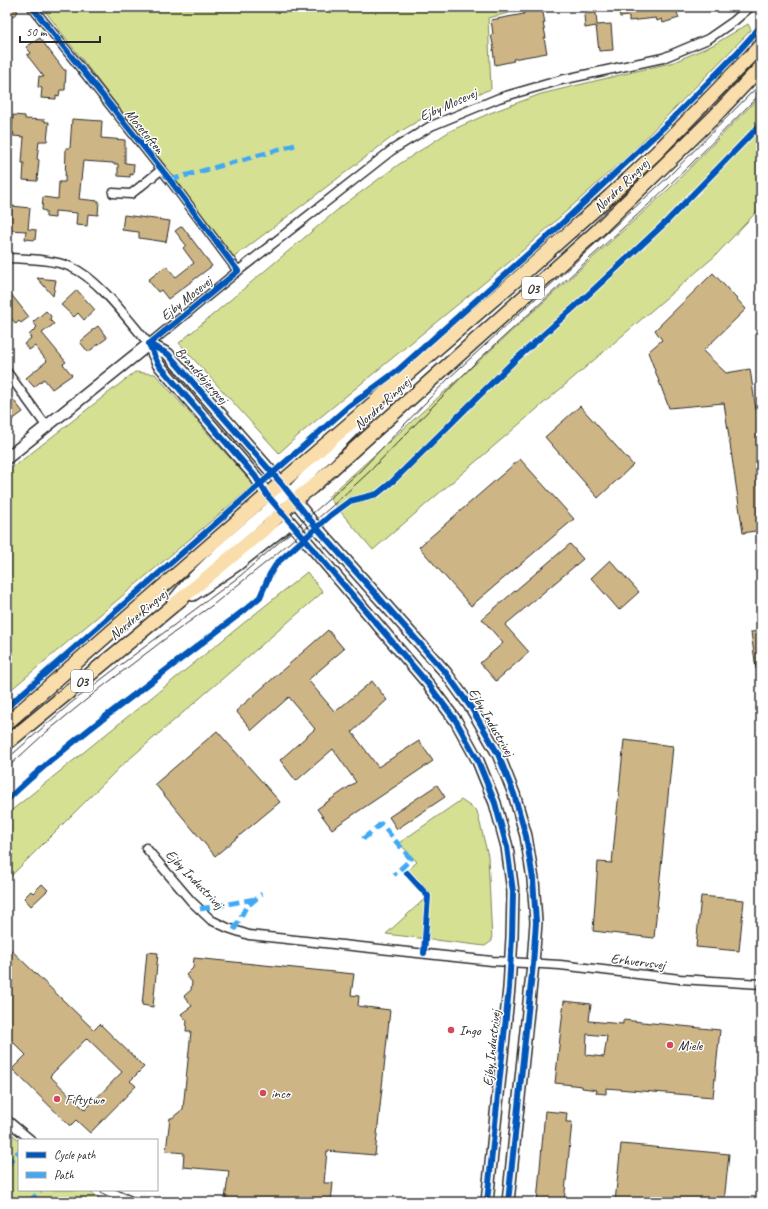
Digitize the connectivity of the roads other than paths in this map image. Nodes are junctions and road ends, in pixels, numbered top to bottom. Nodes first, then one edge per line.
1 (32, 7) edge
2 (750, 7) edge
3 (761, 45) edge
4 (761, 66) edge
5 (161, 170) junction
6 (112, 193) dead end
7 (7, 258) edge
8 (238, 271) junction
9 (149, 344) junction
10 (7, 372) edge
11 (399, 381) junction
12 (47, 427) junction
13 (7, 458) edge
14 (281, 483) junction
15 (293, 497) junction
16 (278, 509) junction
17 (7, 723) edge
18 (7, 743) edge
19 (146, 848) dead end
20 (511, 963) junction
21 (533, 964) junction
22 (761, 984) edge
23 (7, 1120) edge
24 (30, 1139) edge
25 (108, 1191) edge
26 (132, 1202) edge
27 (488, 1202) edge
28 (508, 1202) edge

1 - 5 street, Mosetoften
2 - 8 street, Ejby Mosevej
3 - 11 main road, Nordre Ringvej / O3
4 - 15 main road, Nordre Ringvej / O3
5 - 6 street, Mosetoften
5 - 8 street, Mosetoften
7 - 9 street, Brandsbjergvej
8 - 9 street, Ejby Mosevej
9 - 12 street, Ejby Mosevej
9 - 14 street, Brandsbjergvej
9 - 16 street, Brandsbjergvej
10 - 12 street
11 - 14 main road, Nordre Ringvej / O3
11 - 15 street
12 - 13 street, Ejby Mosevej
14 - 15 street, Ejby Industrivej
14 - 16 main road, Nordre Ringvej / O3
15 - 16 main road, Nordre Ringvej / O3
15 - 21 street, Ejby Industrivej
16 - 17 main road, Nordre Ringvej / O3
16 - 18 main road, Nordre Ringvej / O3
16 - 20 street, Ejby Industrivej
19 - 20 street, Ejby Industrivej
20 - 21 street, Erhvervsvej
20 - 27 street, Ejby Industrivej
21 - 22 street, Erhvervsvej
21 - 28 street, Ejby Industrivej
23 - 24 street
25 - 26 street

